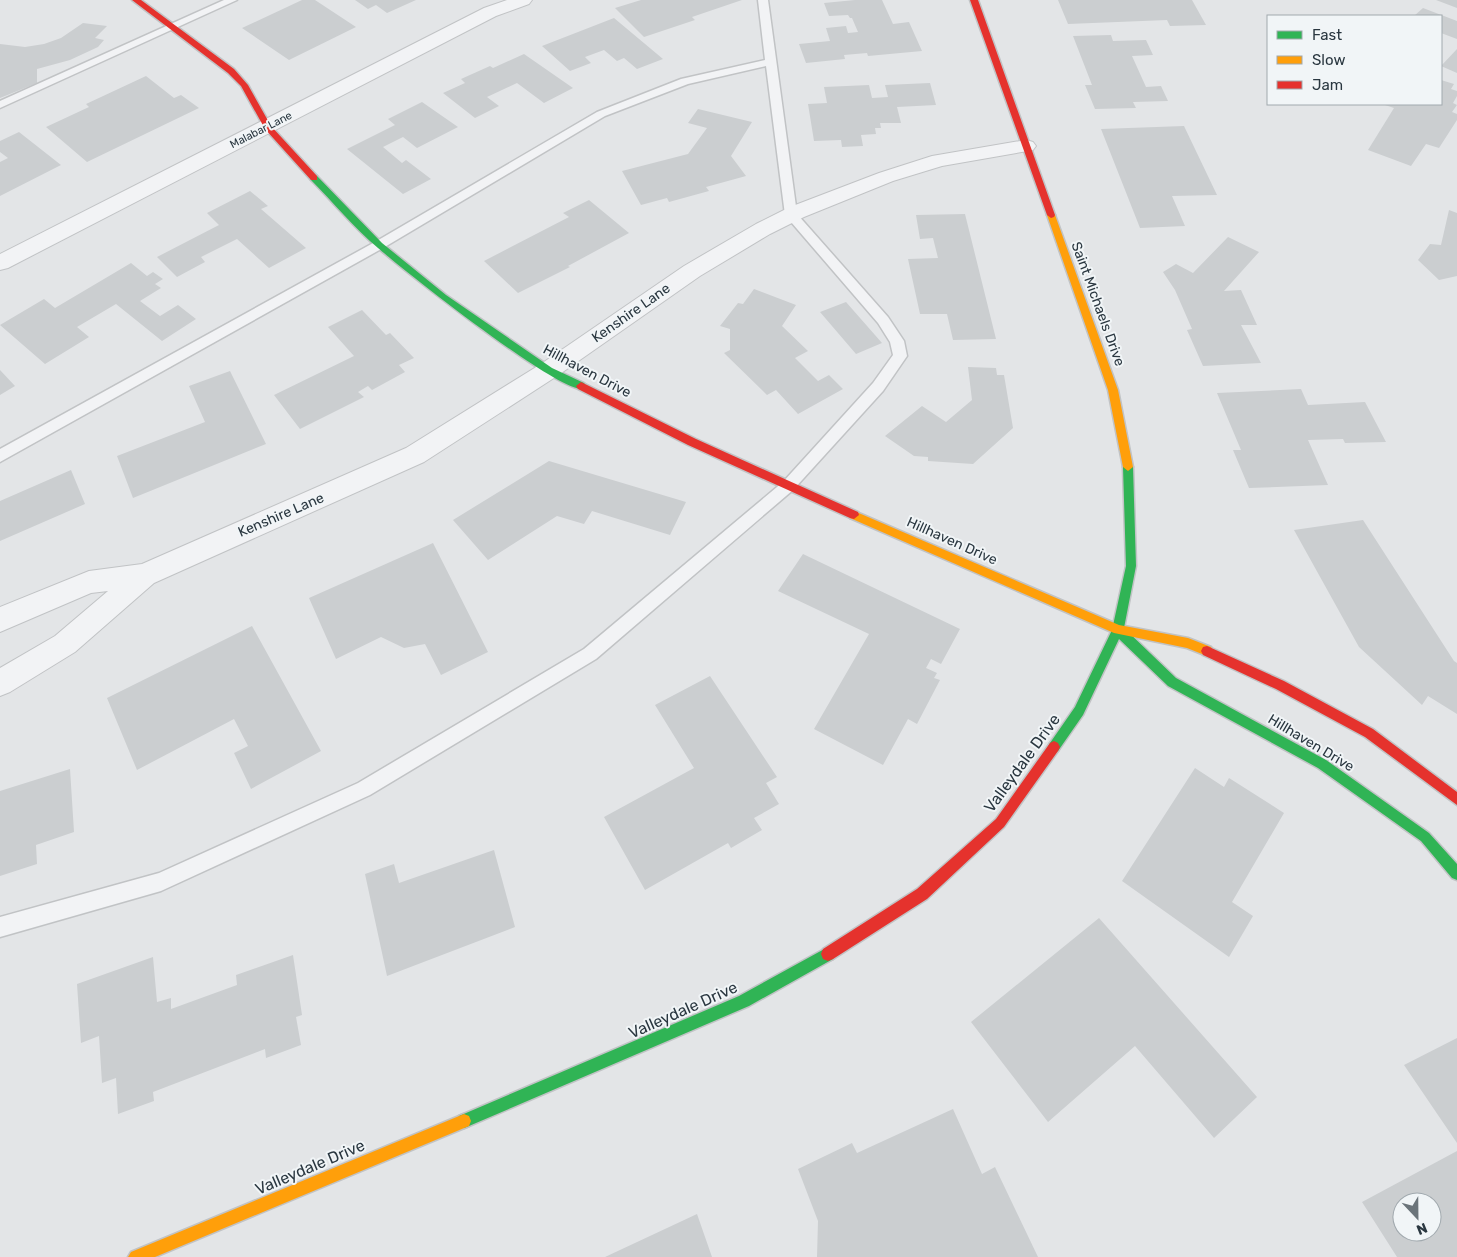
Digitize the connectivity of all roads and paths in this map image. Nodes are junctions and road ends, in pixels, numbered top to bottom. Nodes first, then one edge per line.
1 (136, 0) edge
2 (232, 0) edge
3 (523, 0) edge
4 (762, 0) edge
5 (974, 0) edge
6 (173, 27) junction
7 (771, 62) junction
8 (0, 105) edge
9 (268, 127) junction
10 (1026, 146) junction
11 (791, 215) junction
12 (379, 245) junction
13 (0, 263) edge
14 (549, 370) junction
15 (0, 456) edge
16 (788, 486) junction
17 (145, 575) junction
18 (0, 620) edge
19 (1118, 630) junction
20 (0, 683) edge
21 (1457, 800) edge
22 (1457, 874) edge
23 (0, 927) edge
24 (136, 1257) edge

1 - 6 street, Hillhaven Drive
2 - 6 lane
3 - 9 street, Malabar Lane
4 - 7 lane
5 - 10 street, Saint Michaels Drive
6 - 8 lane
6 - 9 street, Hillhaven Drive
7 - 11 lane
7 - 12 lane
9 - 12 street, Hillhaven Drive
9 - 13 street, Malabar Lane
10 - 11 street, Kenshire Lane
10 - 19 street, Saint Michaels Drive
11 - 14 street, Kenshire Lane
11 - 16 lane
12 - 14 street, Hillhaven Drive
12 - 15 lane
14 - 16 street, Hillhaven Drive
14 - 17 street, Kenshire Lane
16 - 19 street, Hillhaven Drive
16 - 23 lane
17 - 18 street, Kenshire Lane
17 - 20 street, Kenshire Lane
19 - 21 street, Hillhaven Drive
19 - 22 street, Hillhaven Drive
19 - 24 street, Valleydale Drive

